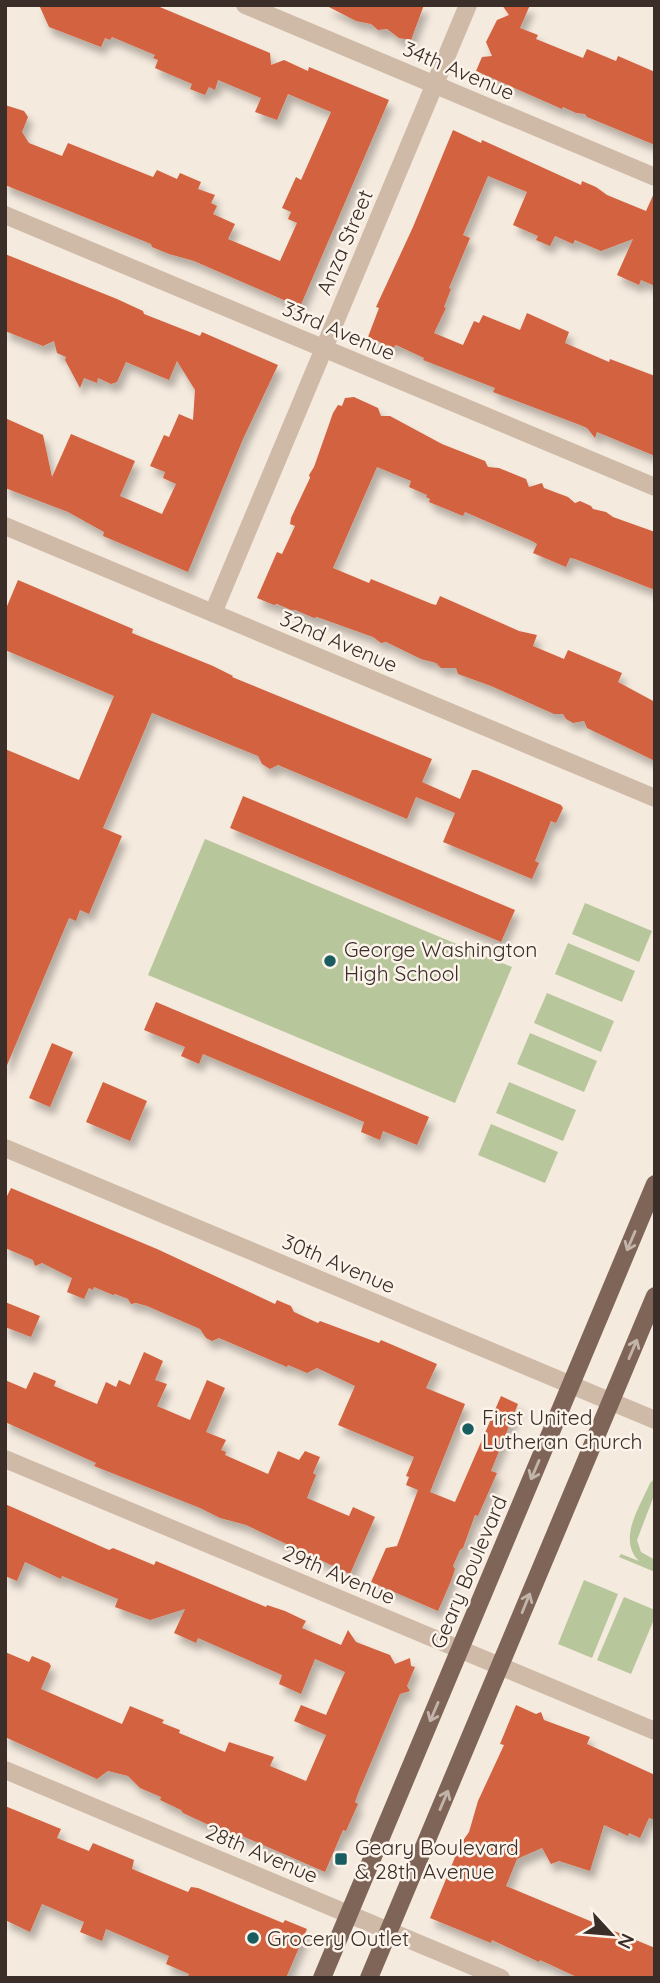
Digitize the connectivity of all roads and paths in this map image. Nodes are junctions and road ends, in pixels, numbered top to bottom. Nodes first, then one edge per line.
1 (245, 5) edge
2 (468, 5) edge
3 (435, 84) junction
4 (655, 177) edge
5 (5, 215) edge
6 (324, 349) junction
7 (655, 487) edge
8 (5, 526) edge
9 (213, 613) junction
10 (655, 798) edge
11 (5, 1148) edge
12 (655, 1184) edge
13 (655, 1296) edge
14 (570, 1385) junction
15 (611, 1401) junction
16 (655, 1420) edge
17 (5, 1459) edge
18 (460, 1649) junction
19 (500, 1666) junction
20 (655, 1731) edge
21 (5, 1770) edge
22 (349, 1914) junction
23 (389, 1931) junction
24 (323, 1978) edge
25 (369, 1978) edge
26 (501, 1978) edge

1 - 3 street, 34th Avenue
2 - 3 street, Anza Street
3 - 4 street, 34th Avenue
3 - 6 street, Anza Street
5 - 6 street, 33rd Avenue
6 - 7 street, 33rd Avenue
6 - 9 street, Anza Street
8 - 9 street, 32nd Avenue
9 - 10 street, 32nd Avenue
11 - 14 street, 30th Avenue
12 -> 14 main road, Geary Boulevard
15 -> 13 main road
14 - 15 street, 30th Avenue
14 -> 18 main road, Geary Boulevard
15 - 16 street, 30th Avenue
19 -> 15 main road
17 - 18 street, 29th Avenue
18 - 19 street, 29th Avenue
18 -> 22 main road, Geary Boulevard
19 - 20 street, 29th Avenue
23 -> 19 main road
21 - 22 street, 28th Avenue
22 - 23 street, 28th Avenue
22 - 24 main road, Geary Boulevard
23 - 25 main road
23 - 26 street, 28th Avenue

